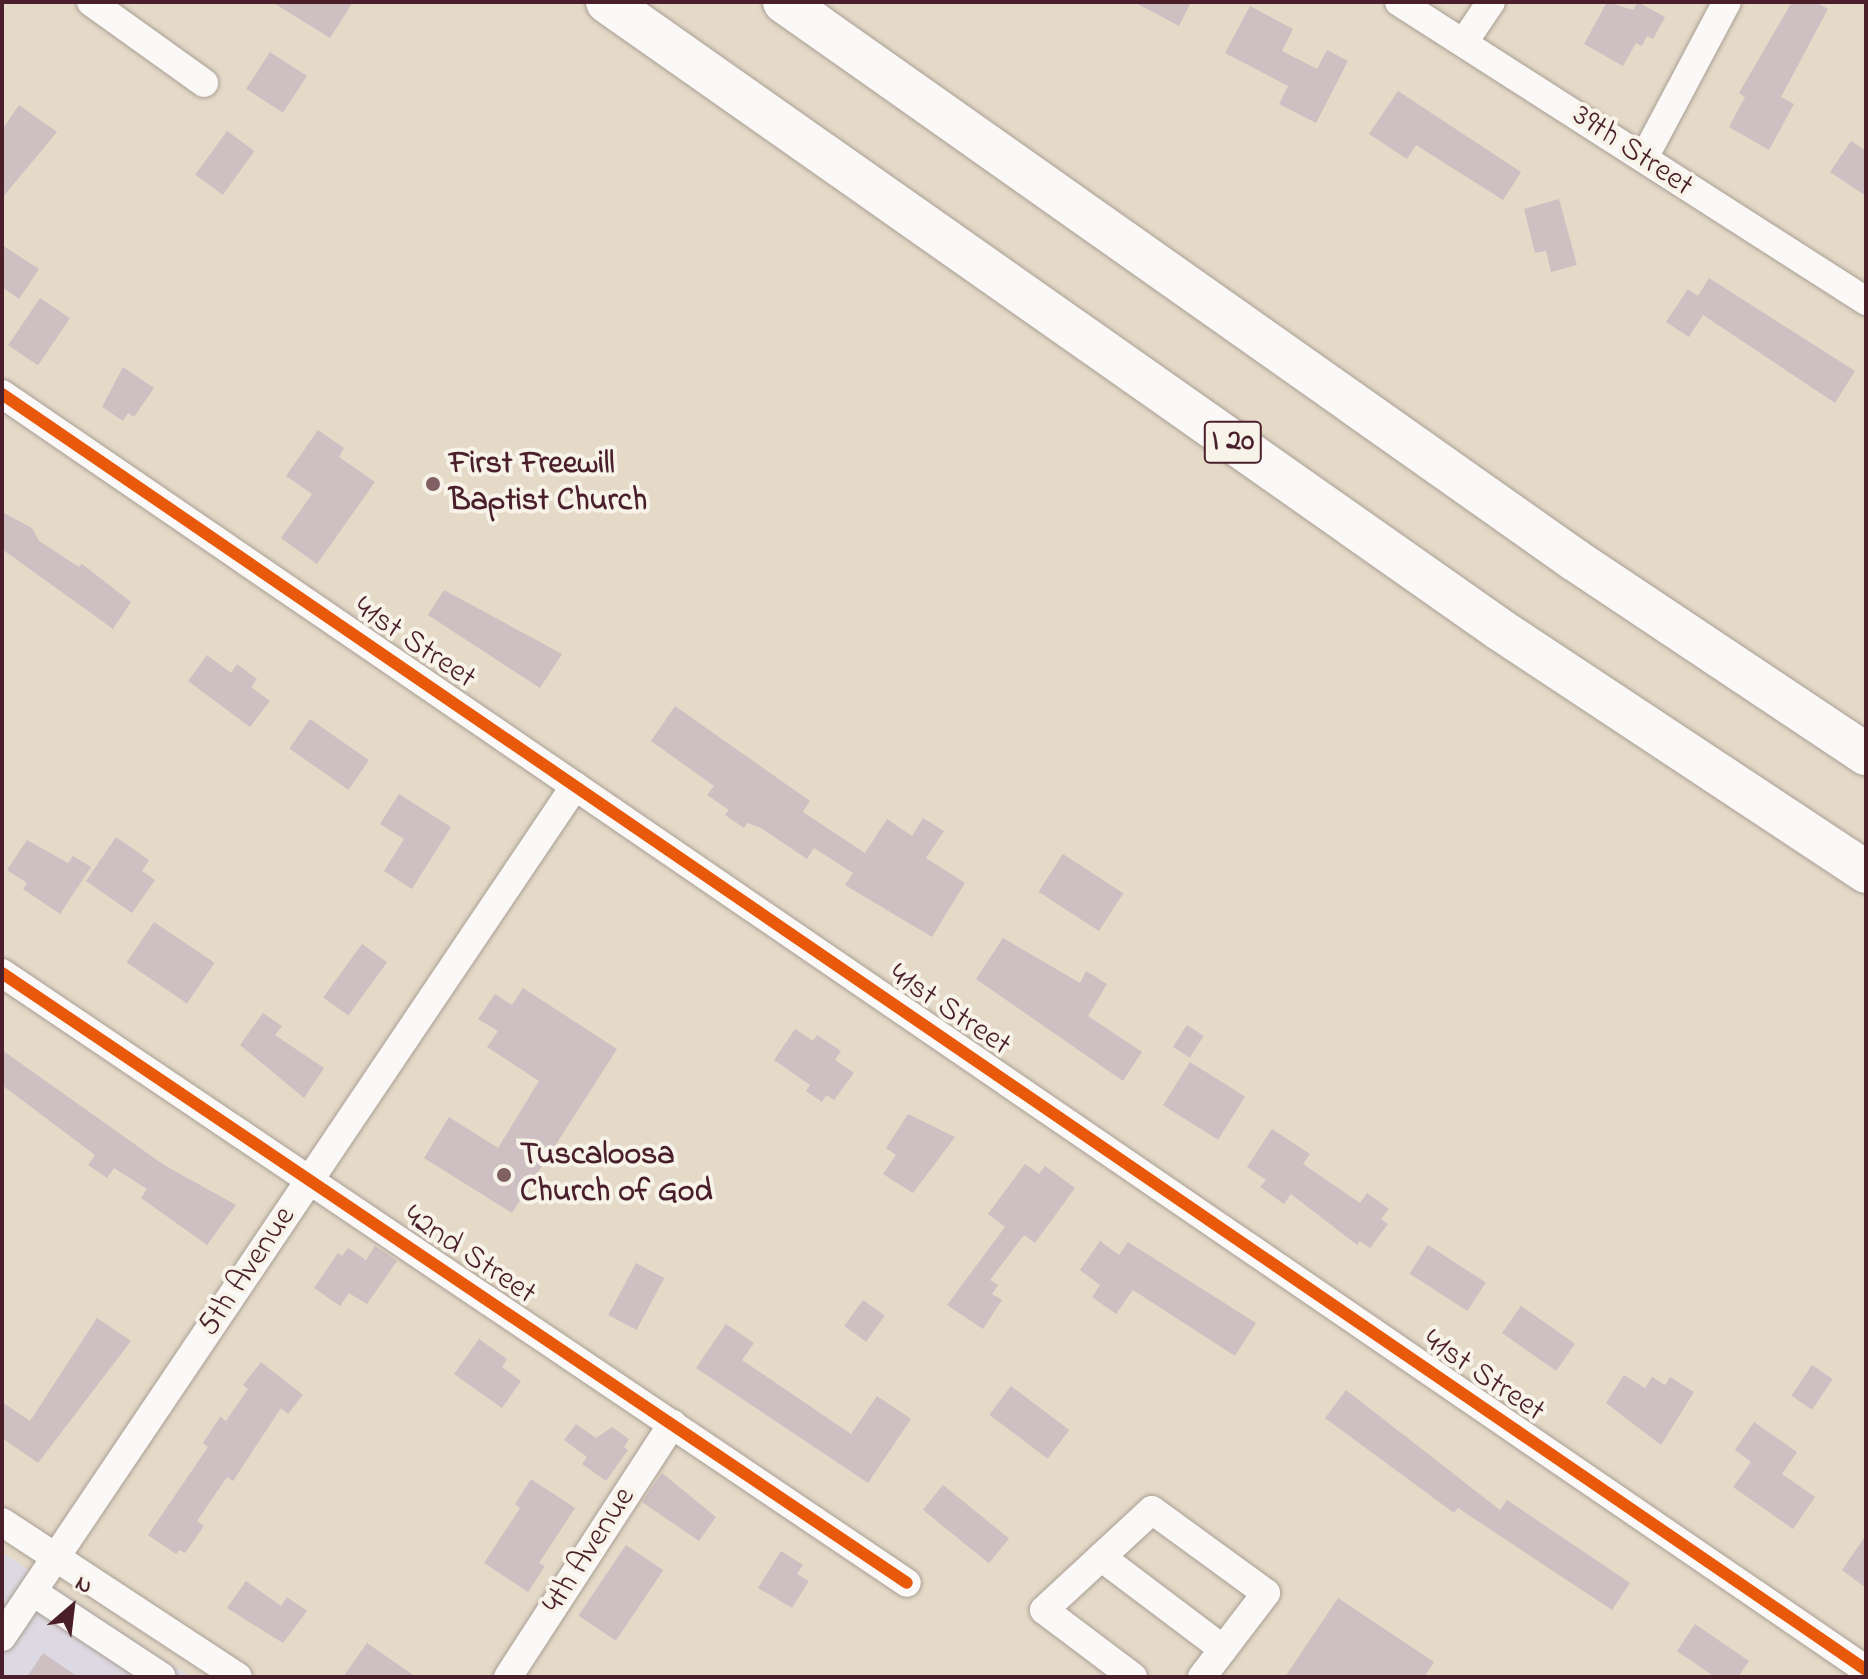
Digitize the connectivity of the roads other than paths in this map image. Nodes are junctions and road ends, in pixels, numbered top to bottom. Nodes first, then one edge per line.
1 (91, 2) edge
2 (607, 2) edge
3 (784, 2) edge
4 (1399, 2) edge
5 (1491, 2) edge
6 (1727, 2) edge
7 (1464, 42) junction
8 (204, 83) dead end
9 (1645, 156) junction
10 (1866, 301) edge
11 (2, 394) edge
12 (1866, 754) edge
13 (575, 786) junction
14 (1866, 872) edge
15 (2, 973) edge
16 (309, 1180) junction
17 (672, 1424) junction
18 (2, 1522) edge
19 (1101, 1557) junction
20 (55, 1558) junction
21 (907, 1583) dead end
22 (33, 1592) junction
23 (2, 1637) edge
24 (1223, 1649) junction
25 (1866, 1670) edge
26 (162, 1677) edge
27 (238, 1677) edge
28 (508, 1677) edge
29 (1133, 1677) edge
30 (1202, 1677) edge

1 - 8 street
2 - 14 highway, I 20
3 - 12 highway
4 - 7 street, 39th Street
5 - 7 street
6 - 9 street
7 - 9 street, 39th Street
9 - 10 street, 39th Street
11 - 13 street, 41st Street
13 - 16 street, 5th Avenue
13 - 25 street, 41st Street
15 - 16 street, 42nd Street
16 - 17 street, 42nd Street
16 - 20 street, 5th Avenue
17 - 21 street, 42nd Street
17 - 28 street, 4th Avenue
18 - 20 street
19 - 24 street
19 - 24 street
19 - 29 street
20 - 22 street, 5th Avenue
20 - 27 street
22 - 23 street, 5th Avenue
22 - 26 street
24 - 30 street

